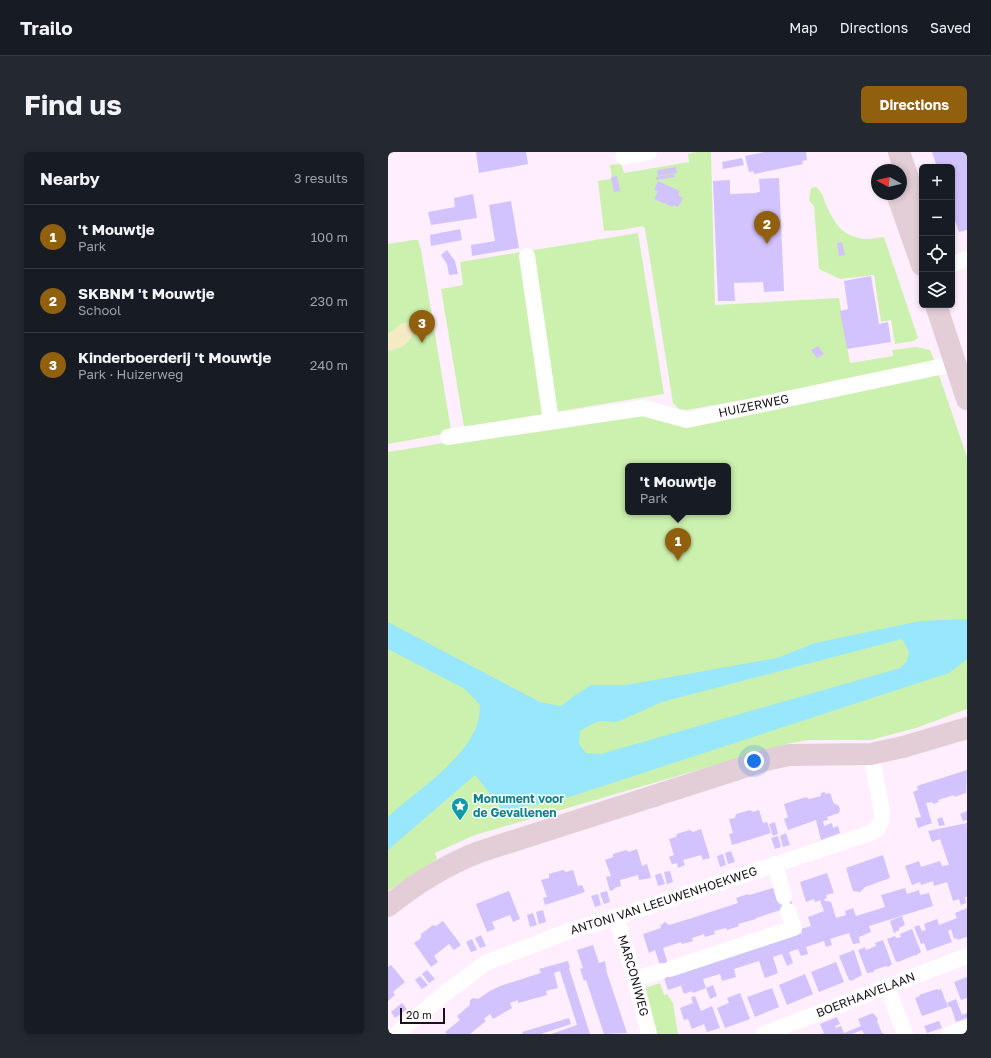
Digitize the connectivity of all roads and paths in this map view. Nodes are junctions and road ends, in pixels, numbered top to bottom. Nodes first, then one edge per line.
1 (649, 152) edge
2 (884, 152) edge
3 (899, 152) edge
4 (623, 157) dead end
5 (887, 164) edge
6 (899, 200) edge
7 (919, 212) edge
8 (527, 256) dead end
9 (919, 256) edge
10 (967, 259) edge
11 (955, 263) edge
12 (937, 308) edge
13 (951, 308) edge
14 (961, 359) edge
15 (967, 399) edge
16 (551, 421) junction
17 (448, 437) dead end
18 (967, 728) edge
19 (871, 754) junction
20 (775, 864) junction
21 (388, 906) edge
22 (616, 917) junction
23 (967, 956) edge
24 (635, 980) junction
25 (887, 986) junction
26 (967, 1028) edge
27 (396, 1034) edge
28 (649, 1034) edge
29 (764, 1034) edge
30 (905, 1034) edge
31 (950, 1034) edge

1 - 4 street
2 - 5 street
3 - 7 street
6 - 9 street
8 - 16 street
10 - 11 street
12 - 14 street
13 - 14 street
14 - 15 street
14 - 16 street, HUIZERWEG
16 - 17 street, HUIZERWEG
18 - 19 street
19 - 20 street, ANTONI VAN LEEUWENHOEKWEG
19 - 21 street
20 - 22 street, ANTONI VAN LEEUWENHOEKWEG
20 - 24 street
22 - 24 street, MARCONIWEG
22 - 27 street, ANTONI VAN LEEUWENHOEKWEG
23 - 25 street, BOERHAAVELAAN
24 - 28 street, MARCONIWEG
25 - 29 street, BOERHAAVELAAN
25 - 30 street
26 - 31 street

